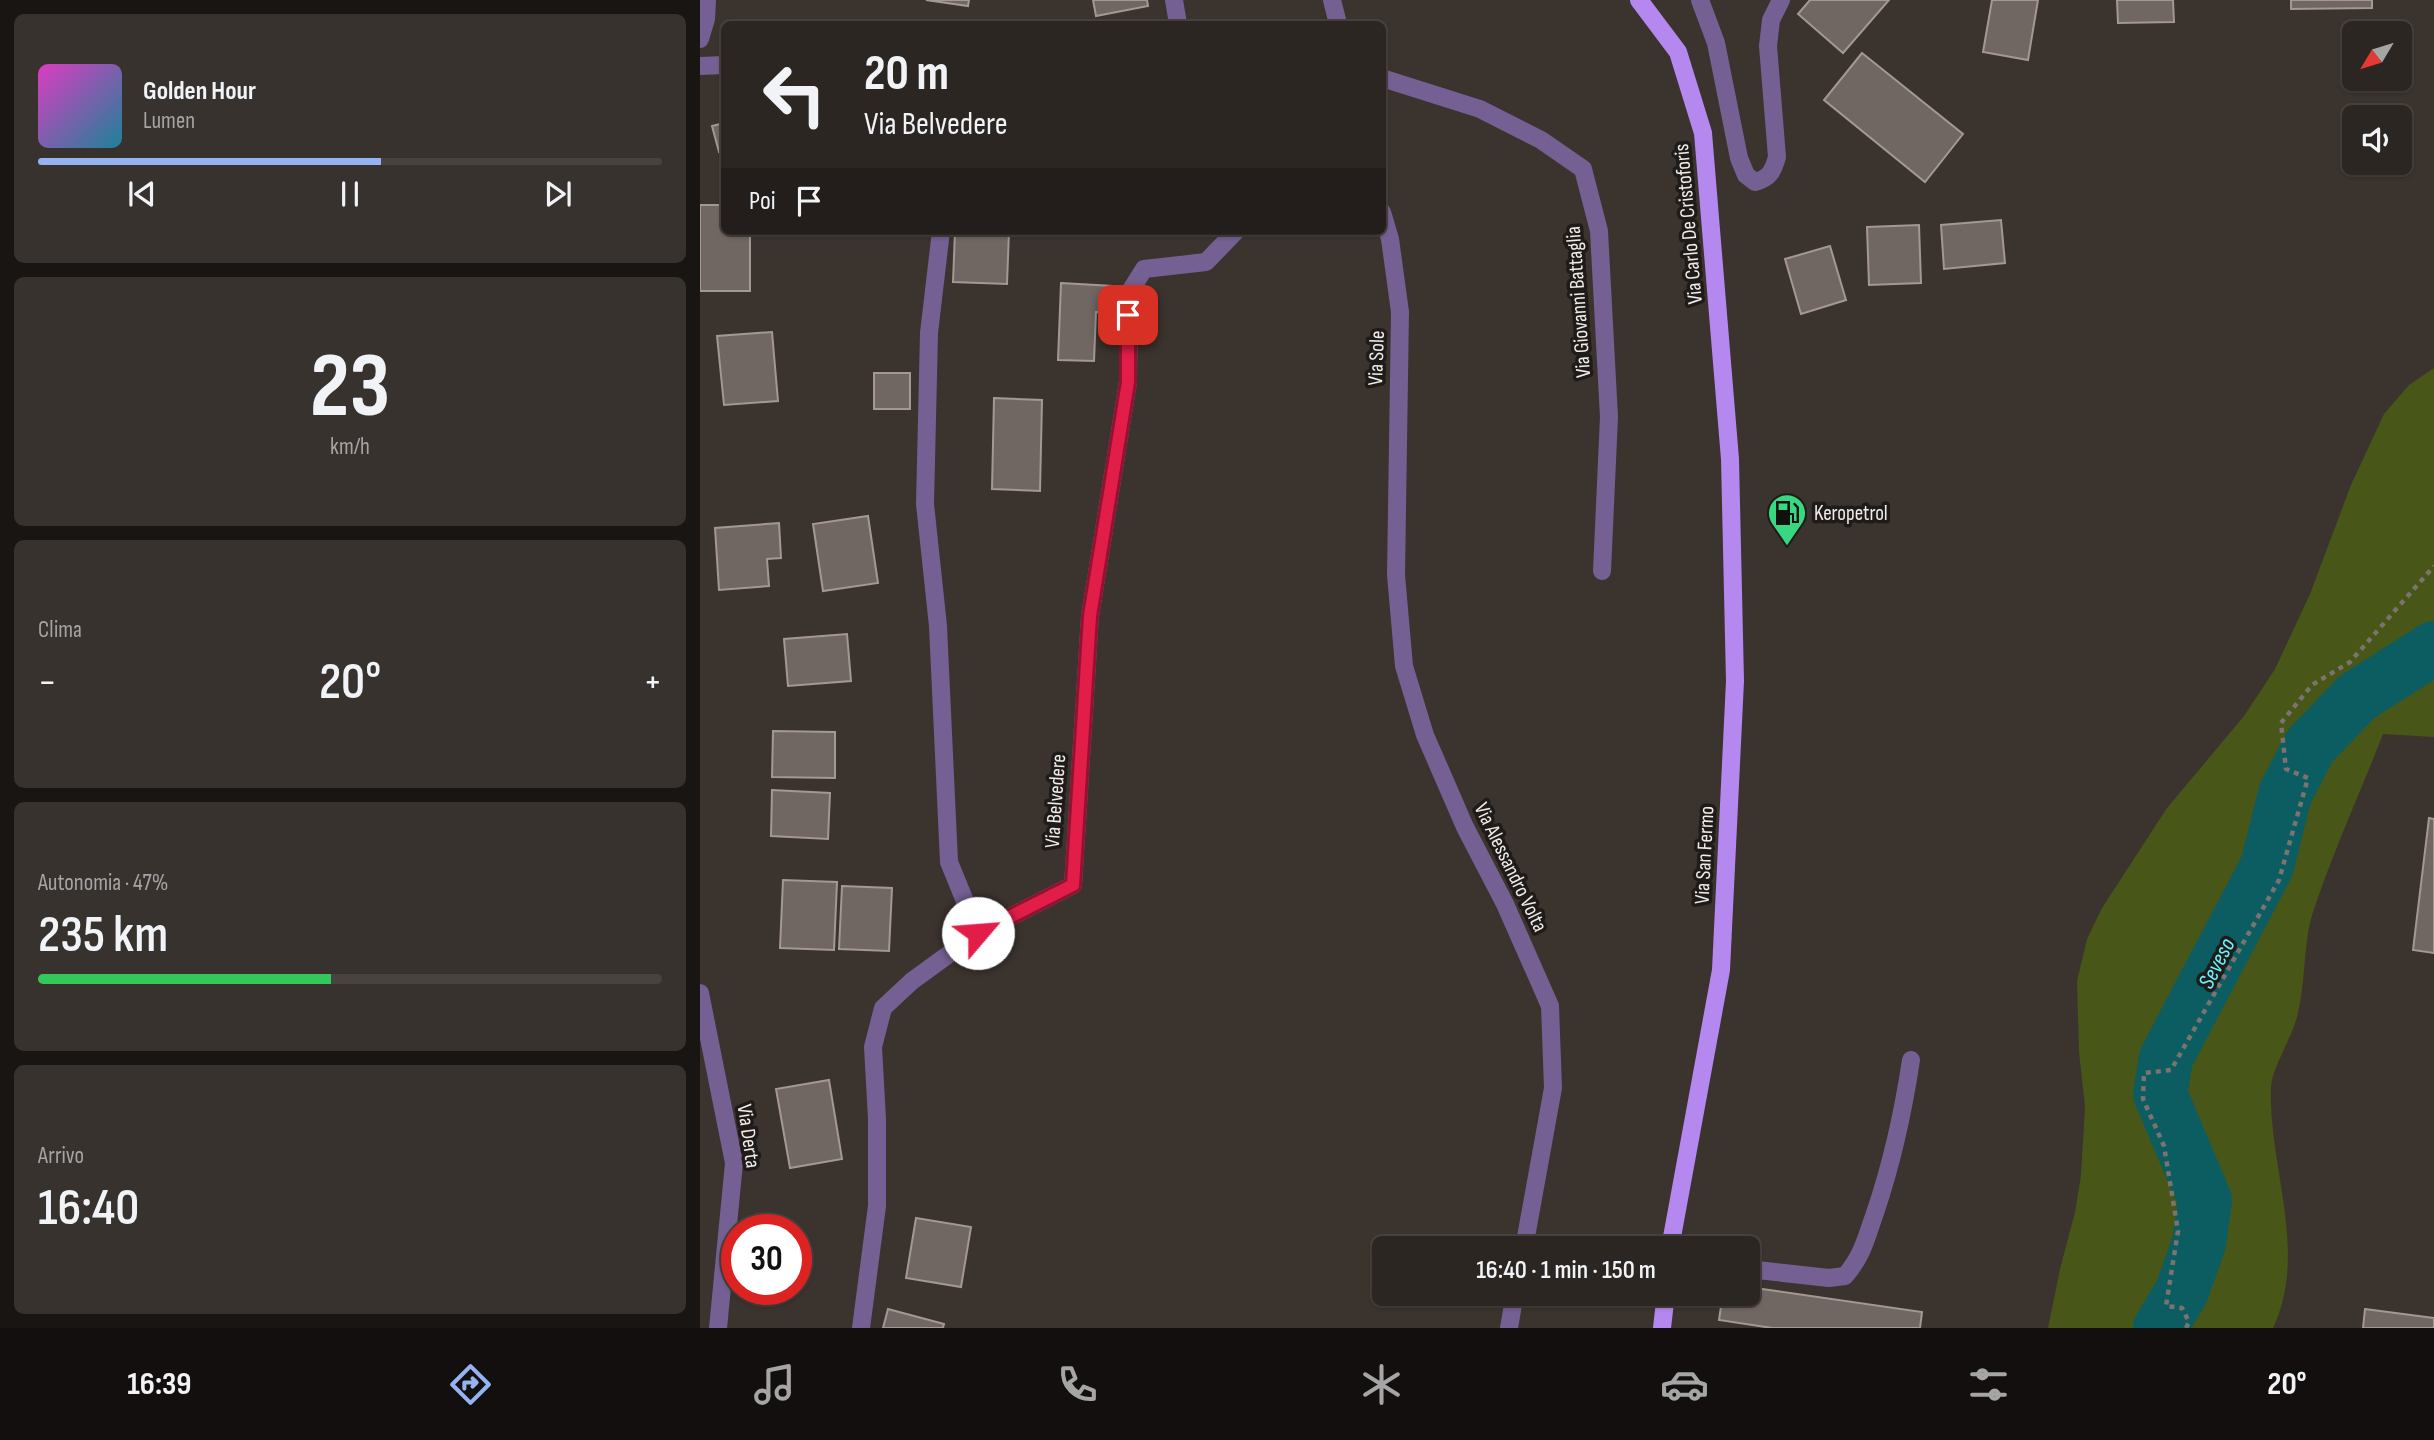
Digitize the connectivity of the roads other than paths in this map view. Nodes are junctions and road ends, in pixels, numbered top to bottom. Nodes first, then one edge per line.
1 (707, 0) edge
2 (1174, 0) edge
3 (1332, 0) edge
4 (1639, 0) edge
5 (1700, 0) edge
6 (1782, 0) edge
7 (1178, 21) edge
8 (1337, 21) edge
9 (700, 39) edge
10 (721, 65) edge
11 (700, 66) edge
12 (1386, 79) edge
13 (1386, 224) edge
14 (941, 235) edge
15 (1232, 235) edge
16 (1731, 459) joint
17 (1397, 507) joint
18 (1602, 571) dead end
19 (978, 933) junction
20 (700, 993) edge
21 (1911, 1060) dead end
22 (1526, 1236) edge
23 (1672, 1236) edge
24 (1760, 1270) edge
25 (1513, 1306) edge
26 (1665, 1306) edge
27 (718, 1328) edge
28 (861, 1328) edge
29 (1509, 1328) edge
30 (1662, 1328) edge

1 - 9 street
2 - 7 street
3 - 8 street
4 - 16 main road, Via Carlo De Cristoforis
5 - 6 street
10 - 11 street
12 - 18 street, Via Giovanni Battaglia
13 - 17 street, Via Sole
14 - 19 street
15 - 19 street, Via Belvedere
16 - 23 main road, Via San Fermo
17 - 22 street, Via Alessandro Volta
19 - 28 street
20 - 27 street, Via Derta
21 - 24 street
25 - 29 street
26 - 30 main road

